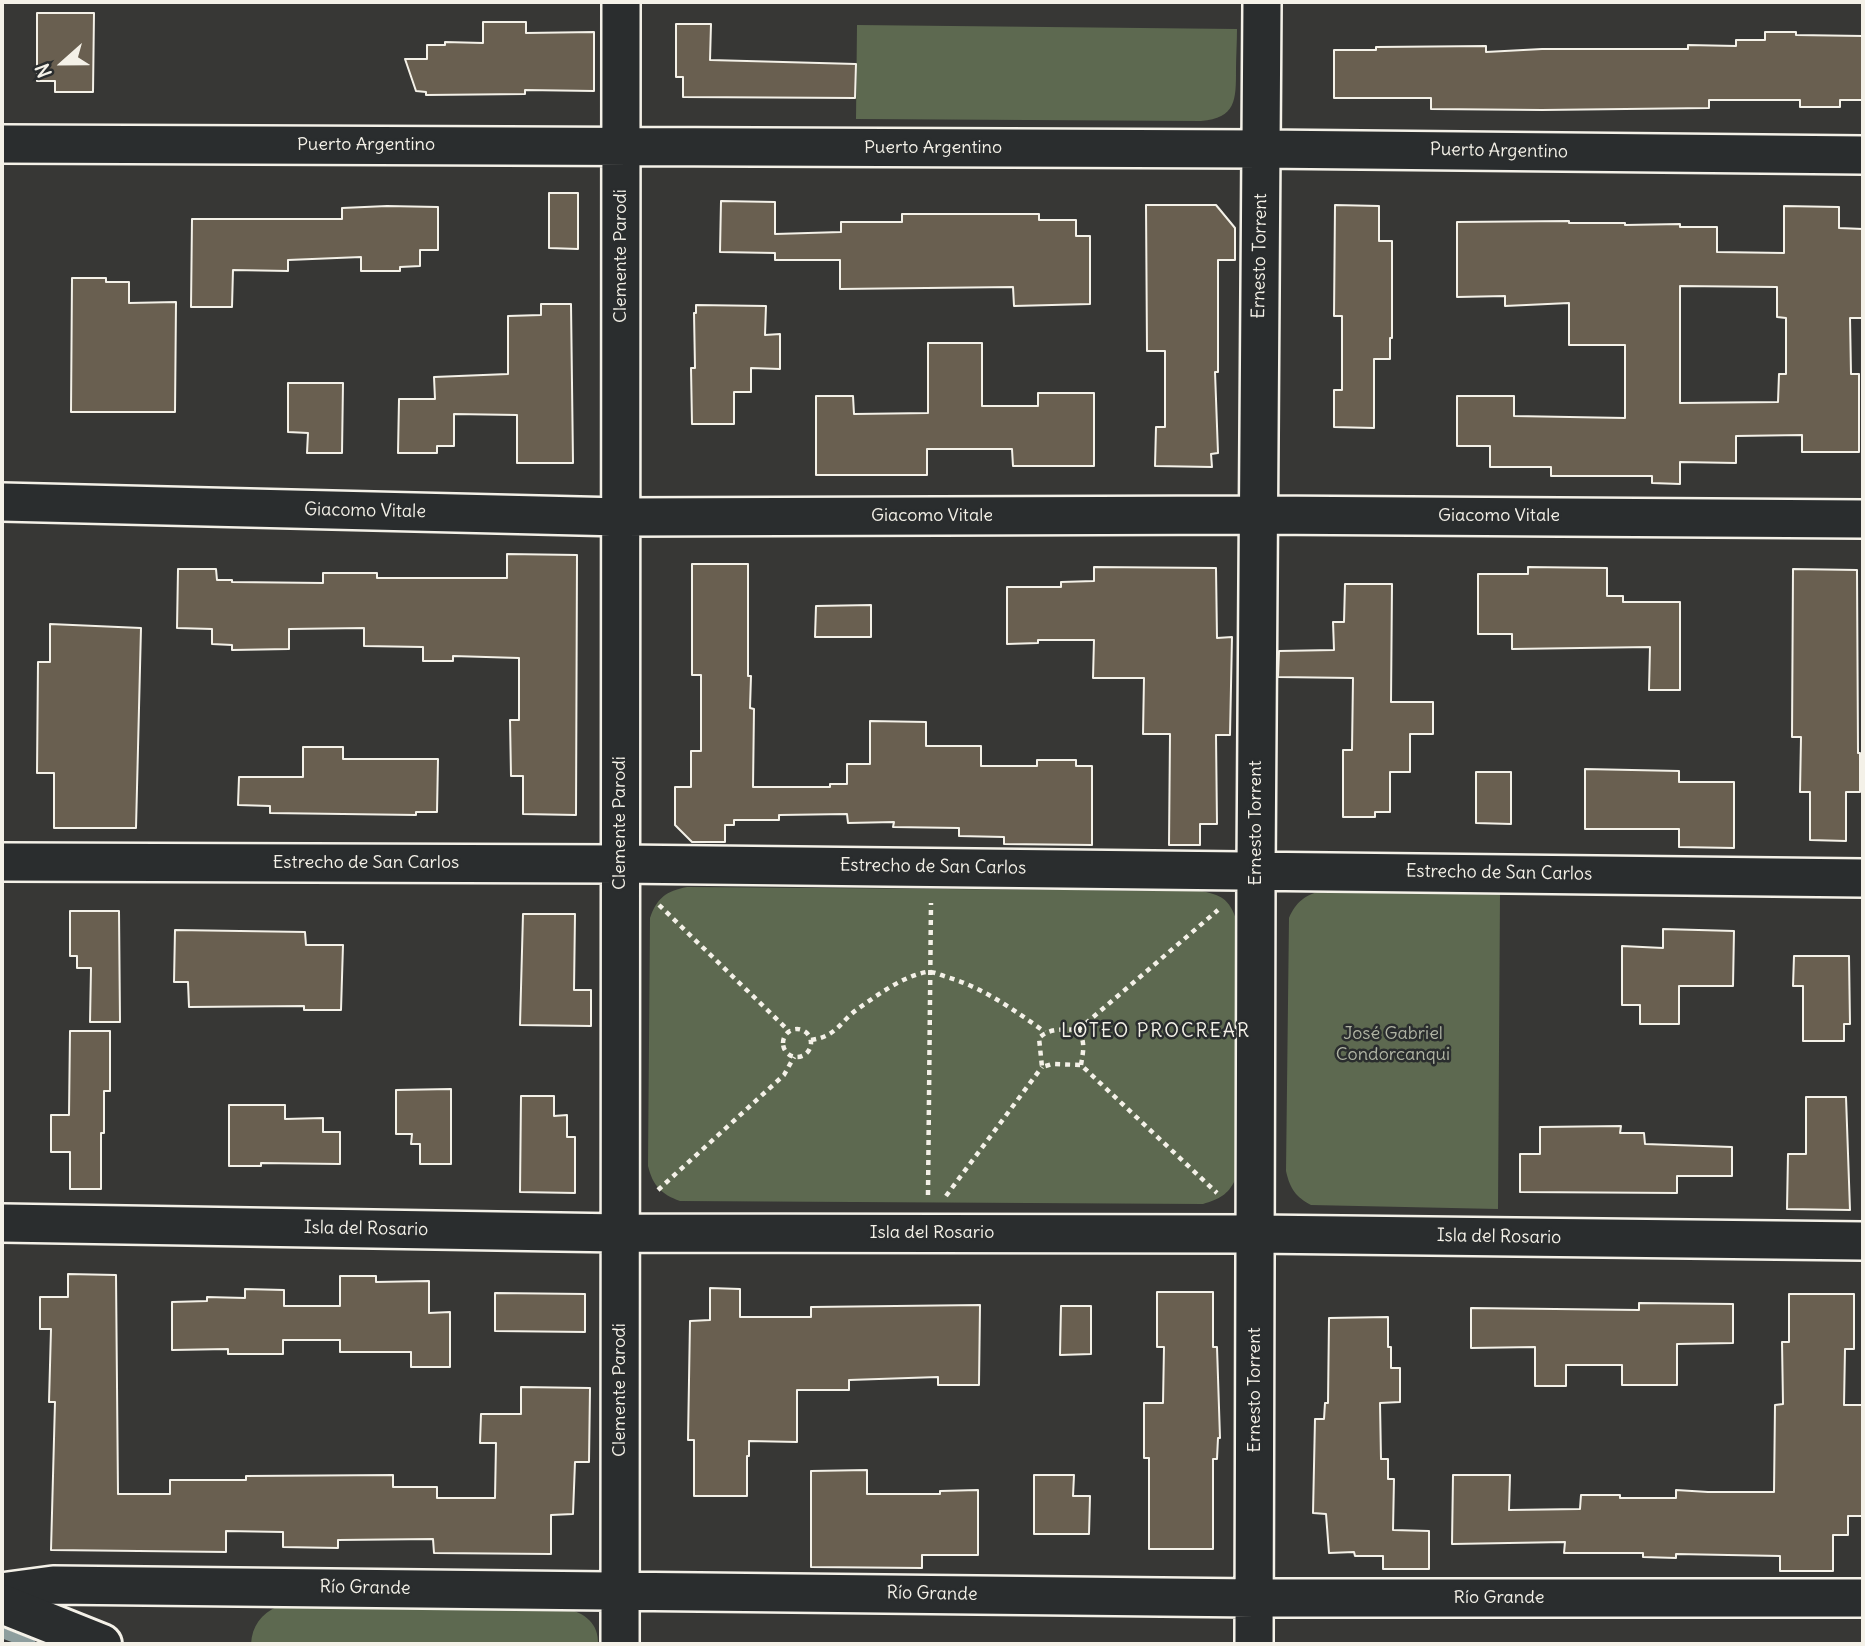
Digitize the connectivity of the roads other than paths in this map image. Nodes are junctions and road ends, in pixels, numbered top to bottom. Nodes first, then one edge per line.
1 (621, 2) edge
2 (1262, 2) edge
3 (2, 144) edge
4 (620, 146) junction
5 (1261, 149) junction
6 (1863, 155) edge
7 (2, 502) edge
8 (1258, 515) junction
9 (621, 517) junction
10 (1863, 519) edge
11 (2, 862) edge
12 (620, 864) junction
13 (1256, 870) junction
14 (1863, 878) edge
15 (2, 1223) edge
16 (621, 1233) junction
17 (1256, 1234) junction
18 (1863, 1241) edge
19 (620, 1591) junction
20 (2, 1592) edge
21 (1254, 1598) junction
22 (1863, 1598) edge
23 (2, 1604) edge
24 (102, 1644) edge
25 (620, 1644) edge
26 (1254, 1644) edge

1 - 4 street, Clemente Parodi
2 - 5 street, Ernesto Torrent
3 - 4 street, Puerto Argentino
4 - 5 street, Puerto Argentino
4 - 9 street, Clemente Parodi
5 - 6 street, Puerto Argentino
5 - 8 street, Ernesto Torrent
7 - 9 street, Giacomo Vitale
8 - 9 street, Giacomo Vitale
8 - 10 street, Giacomo Vitale
8 - 13 street, Ernesto Torrent
9 - 12 street, Clemente Parodi
11 - 12 street, Estrecho de San Carlos
12 - 13 street, Estrecho de San Carlos
12 - 16 street, Clemente Parodi
13 - 14 street, Estrecho de San Carlos
13 - 17 street, Ernesto Torrent
15 - 16 street, Isla del Rosario
16 - 17 street, Isla del Rosario
16 - 19 street, Clemente Parodi
17 - 18 street, Isla del Rosario
17 - 21 street, Ernesto Torrent
19 - 20 street, Río Grande
19 - 21 street, Río Grande
19 - 25 street, Clemente Parodi
21 - 22 street, Río Grande
21 - 26 street, Ernesto Torrent
23 - 24 street

